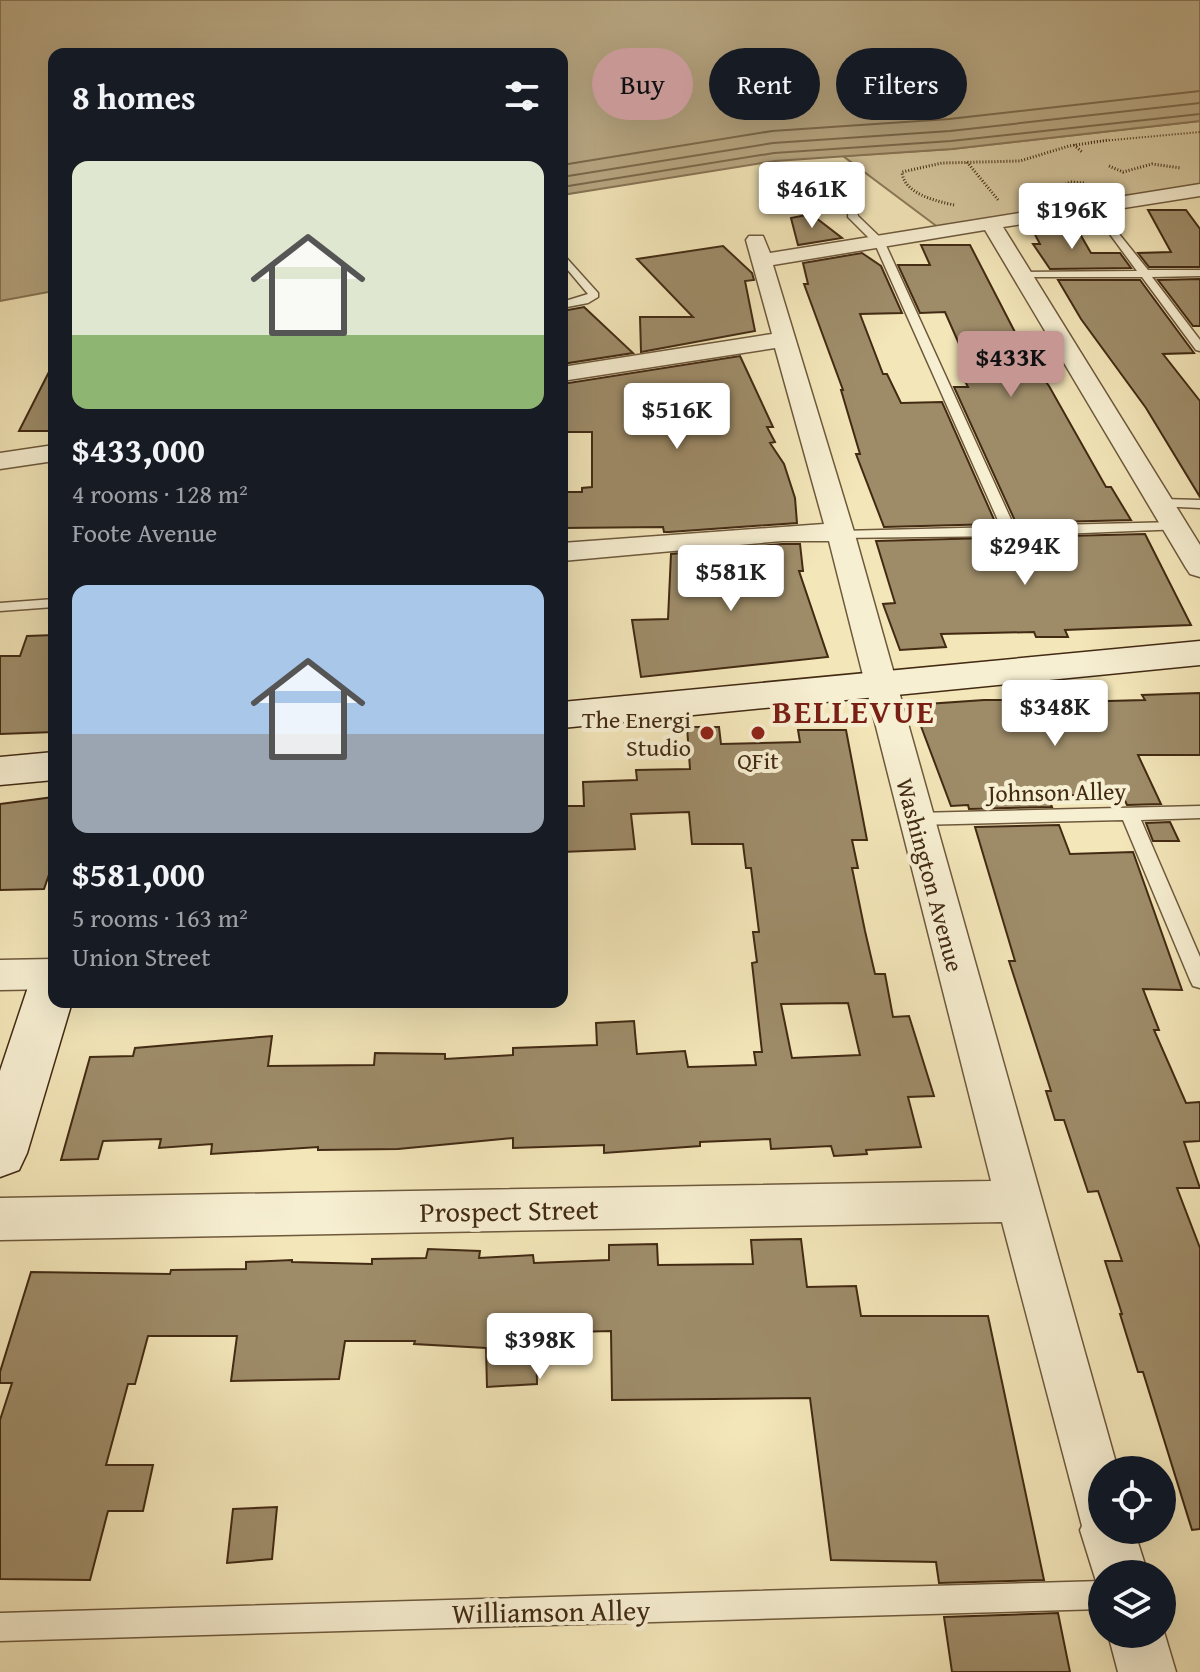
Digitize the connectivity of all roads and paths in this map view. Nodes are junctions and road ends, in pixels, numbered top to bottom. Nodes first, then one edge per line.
1 (1200, 132) edge
2 (1073, 144) junction
3 (1082, 152) dead end
4 (966, 161) junction
5 (1109, 166) dead end
6 (1188, 173) dead end
7 (1091, 185) dead end
8 (1054, 190) dead end
9 (1200, 190) edge
10 (852, 206) dead end
11 (960, 206) dead end
12 (1095, 207) junction
13 (995, 212) junction
14 (878, 241) junction
15 (568, 263) edge
16 (1200, 273) edge
17 (1145, 274) junction
18 (1021, 275) junction
19 (568, 304) edge
20 (786, 339) junction
21 (1200, 348) edge
22 (568, 373) edge
23 (48, 454) edge
24 (0, 461) edge
25 (1162, 503) junction
26 (1200, 504) edge
27 (1177, 526) junction
28 (1010, 532) junction
29 (841, 535) junction
30 (568, 551) edge
31 (1200, 568) edge
32 (48, 603) edge
33 (0, 607) edge
34 (1200, 653) edge
35 (880, 684) junction
36 (568, 714) edge
37 (48, 767) edge
38 (0, 771) edge
39 (1200, 812) edge
40 (1130, 815) junction
41 (916, 819) junction
42 (48, 974) edge
43 (0, 975) edge
44 (1200, 980) edge
45 (48, 1000) edge
46 (0, 1153) edge
47 (1017, 1201) junction
48 (0, 1219) edge
49 (1088, 1459) edge
50 (1088, 1595) edge
51 (0, 1627) edge
52 (1141, 1648) edge
53 (1147, 1672) edge

1 - 2 path
2 - 3 path
2 - 4 path
4 - 11 path
4 - 13 path
5 - 6 path
7 - 8 path
9 - 12 street
10 - 14 lane
12 - 13 street
12 - 17 lane
13 - 14 street
13 - 18 street
14 - 20 street, Washington Avenue
14 - 28 lane
15 - 19 lane
16 - 17 lane
17 - 18 lane
17 - 21 lane
18 - 25 street
20 - 22 street
20 - 29 street, Washington Avenue
23 - 24 street
25 - 26 lane
25 - 27 street
27 - 28 lane
27 - 31 street
28 - 29 lane
29 - 30 street
29 - 35 street, Washington Avenue
32 - 33 lane
34 - 35 main road
35 - 36 main road
35 - 41 street, Washington Avenue
37 - 38 main road
39 - 40 lane, Johnson Alley
40 - 41 lane, Johnson Alley
40 - 44 lane
41 - 47 street, Washington Avenue
42 - 43 street
45 - 46 main road
47 - 48 street, Prospect Street
47 - 49 street, Washington Avenue
50 - 51 lane, Williamson Alley
52 - 53 street

